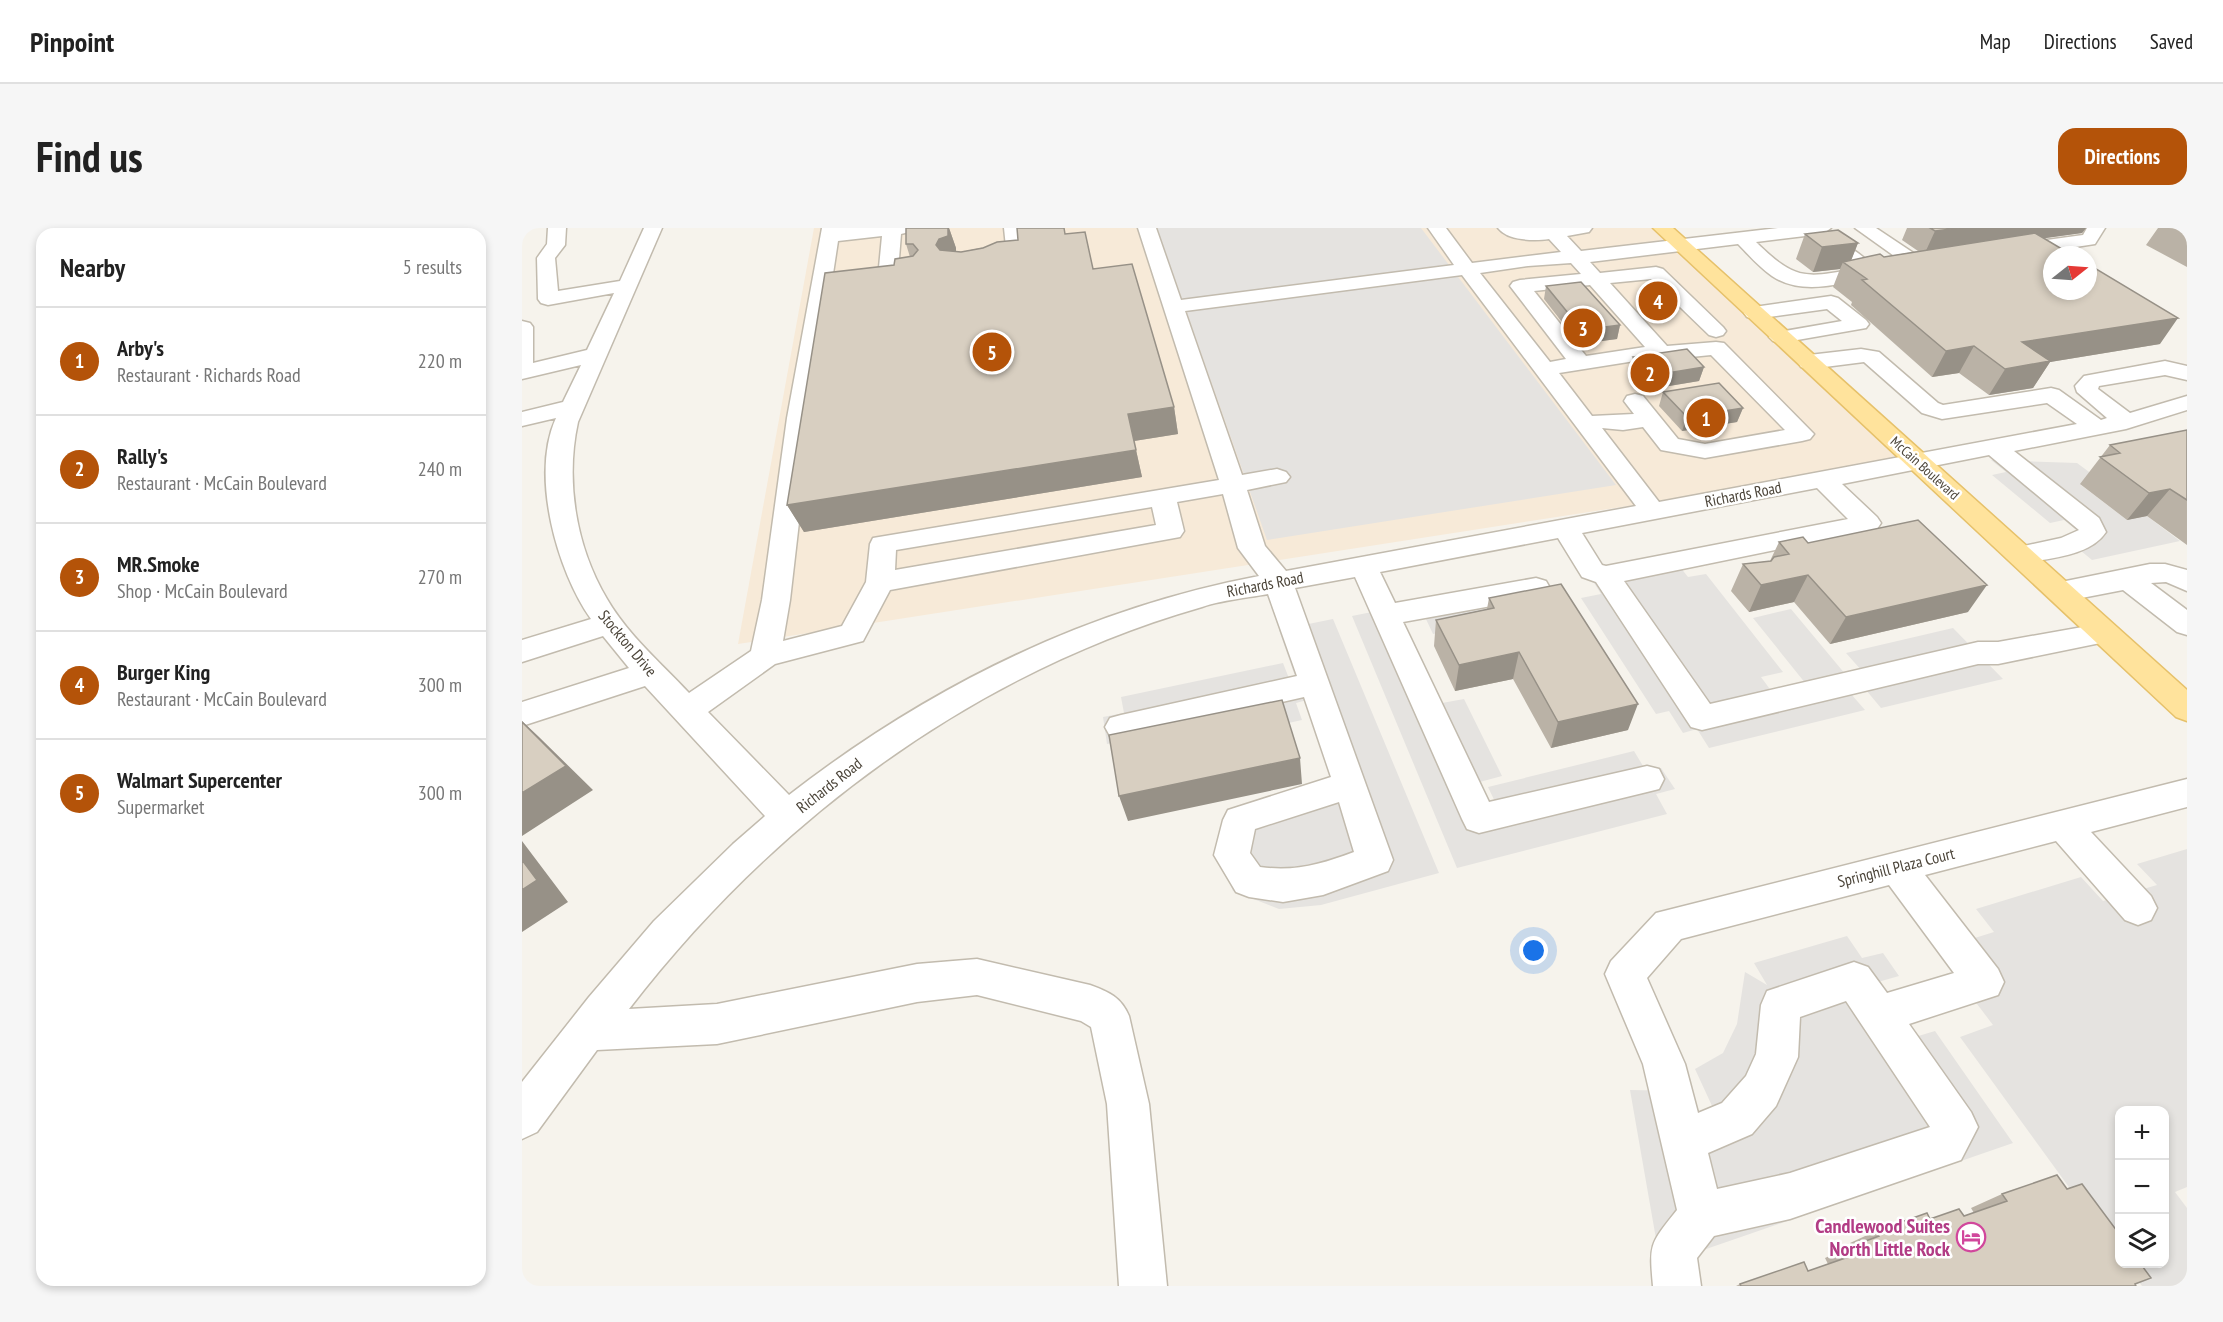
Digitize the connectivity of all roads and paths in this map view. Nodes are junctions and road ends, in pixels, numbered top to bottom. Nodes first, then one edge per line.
1 (558, 228) edge
2 (653, 228) edge
3 (1001, 228) edge
4 (1013, 228) edge
5 (1147, 228) edge
6 (1437, 228) edge
7 (1507, 228) edge
8 (1583, 228) edge
9 (1662, 228) edge
10 (1818, 228) edge
11 (1864, 228) edge
12 (2096, 228) edge
13 (898, 229) edge
14 (831, 232) edge
15 (1554, 232) junction
16 (1743, 234) edge
17 (1681, 245) junction
18 (1986, 254) edge
19 (1576, 257) junction
20 (1964, 257) edge
21 (1467, 268) junction
22 (915, 272) edge
23 (1594, 277) junction
24 (628, 285) junction
25 (1173, 307) junction
26 (1754, 312) junction
27 (523, 327) edge
28 (1780, 337) junction
29 (1655, 346) junction
30 (596, 355) junction
31 (1809, 362) junction
32 (1600, 368) junction
33 (1545, 369) junction
34 (1706, 371) dead end
35 (2187, 373) edge
36 (1740, 387) junction
37 (2187, 403) edge
38 (573, 407) junction
39 (522, 419) edge
40 (2126, 422) junction
41 (2096, 427) junction
42 (1592, 430) junction
43 (1994, 447) junction
44 (1918, 461) junction
45 (1277, 477) dead end
46 (1822, 479) junction
47 (1233, 485) junction
48 (1163, 497) junction
49 (1653, 511) junction
50 (1571, 526) junction
51 (2020, 555) junction
52 (1363, 565) junction
53 (1606, 575) junction
54 (2128, 580) junction
55 (1278, 581) junction
56 (880, 582) junction
57 (2187, 582) edge
58 (1536, 588) edge
59 (2061, 592) junction
60 (1385, 615) junction
61 (609, 624) junction
62 (2097, 625) junction
63 (2187, 625) edge
64 (522, 651) edge
65 (765, 656) junction
66 (651, 672) junction
67 (1315, 683) junction
68 (2187, 709) edge
69 (687, 710) junction
70 (522, 714) edge
71 (1121, 727) dead end
72 (1647, 779) dead end
73 (1350, 785) dead end
74 (2187, 793) edge
75 (788, 817) junction
76 (2063, 825) junction
77 (1897, 867) junction
78 (2138, 908) dead end
79 (1878, 1015) junction
80 (588, 1031) junction
81 (522, 1117) edge
82 (1683, 1142) junction
83 (1701, 1216) junction
84 (1143, 1286) edge
85 (1677, 1286) edge

1 - 24 street
2 - 24 street, Stockton Drive
3 - 4 street
5 - 25 street
6 - 21 street
7 - 15 street
8 - 15 street
9 - 17 main road, McCain Boulevard
10 - 16 street
10 - 16 street
11 - 20 street
12 - 18 street
13 - 14 street
13 - 22 street
14 - 65 street
15 - 19 street
16 - 17 street
17 - 19 street
17 - 26 main road, McCain Boulevard
19 - 21 street
19 - 23 street
21 - 25 street
21 - 33 street
23 - 29 street
23 - 29 street
23 - 32 street
24 - 30 street, Stockton Drive
25 - 47 street
26 - 28 main road, McCain Boulevard
26 - 28 street
27 - 30 street
28 - 31 main road, McCain Boulevard
29 - 32 street
29 - 36 street
30 - 38 street, Stockton Drive
31 - 41 street
31 - 44 main road, McCain Boulevard
32 - 33 street
32 - 36 street
33 - 42 street
34 - 36 street
35 - 40 street
36 - 42 street
37 - 40 street, Richards Road
38 - 39 street
38 - 61 street, Stockton Drive
40 - 41 street, Richards Road
41 - 43 street, Richards Road
42 - 49 street
43 - 44 street, Richards Road
43 - 51 street
44 - 46 street, Richards Road
44 - 51 main road, McCain Boulevard
45 - 47 street
46 - 49 street, Richards Road
46 - 53 street
47 - 48 street
47 - 55 street
48 - 56 street
48 - 56 street
49 - 50 street, Richards Road
50 - 52 street, Richards Road
50 - 53 street
51 - 59 main road, McCain Boulevard
52 - 55 street, Richards Road
52 - 60 street
53 - 62 street
54 - 57 street
54 - 59 street
54 - 63 street
55 - 67 street
55 - 75 street, Richards Road
56 - 65 street
58 - 60 street
59 - 62 main road, McCain Boulevard
60 - 72 street
61 - 64 street
61 - 66 street, Stockton Drive
62 - 68 main road, McCain Boulevard
65 - 69 street
66 - 69 street, Stockton Drive
66 - 70 street
67 - 71 street
67 - 73 street
69 - 75 street, Stockton Drive
74 - 76 street, Springhill Plaza Court
75 - 80 street, Richards Road
76 - 77 street, Springhill Plaza Court
76 - 78 street
77 - 79 street
77 - 82 street, Springhill Plaza Court
79 - 82 street
79 - 83 street
80 - 81 street, Richards Road
80 - 84 street
82 - 83 street
83 - 85 street

